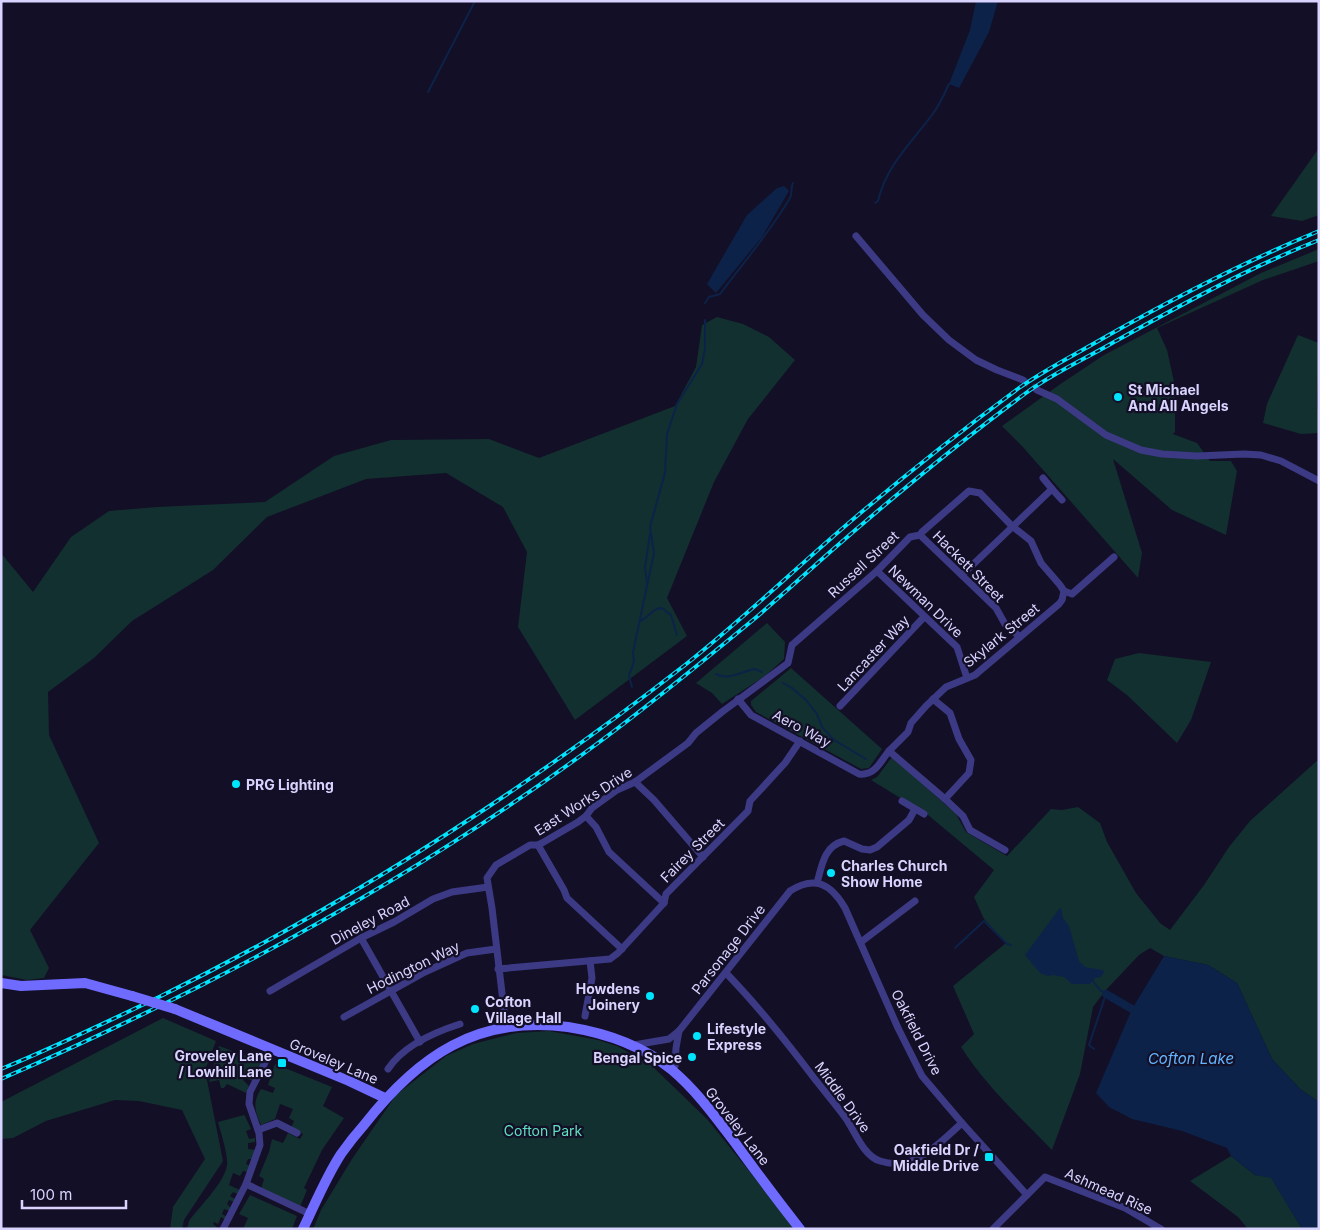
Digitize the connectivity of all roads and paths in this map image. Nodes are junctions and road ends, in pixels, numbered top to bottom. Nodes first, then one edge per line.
1 (856, 236) dead end
2 (1023, 380) tunnel mouth
3 (1038, 390) tunnel mouth
4 (1043, 478) dead end
5 (1319, 481) edge
6 (1052, 489) junction
7 (1062, 500) dead end
8 (1012, 526) junction
9 (920, 535) junction
10 (1114, 557) dead end
11 (877, 571) junction
12 (962, 576) junction
13 (1064, 591) junction
14 (924, 617) junction
15 (1020, 637) junction
16 (967, 678) junction
17 (738, 699) junction
18 (933, 699) junction
19 (840, 706) dead end
20 (800, 741) junction
21 (889, 751) junction
22 (859, 774) joint
23 (635, 782) junction
24 (945, 799) junction
25 (902, 802) dead end
26 (916, 809) junction
27 (924, 814) dead end
28 (586, 816) junction
29 (538, 845) junction
30 (1005, 850) dead end
31 (703, 856) junction
32 (816, 882) junction
33 (488, 887) junction
34 (915, 901) dead end
35 (664, 903) junction
36 (361, 938) junction
37 (862, 942) junction
38 (496, 949) junction
39 (622, 949) junction
40 (590, 960) junction
41 (498, 969) junction
42 (726, 973) junction
43 (1, 983) edge
44 (391, 990) junction
45 (270, 991) dead end
46 (585, 1016) dead end
47 (344, 1017) dead end
48 (460, 1024) dead end
49 (506, 1027) junction
50 (679, 1031) junction
51 (420, 1042) junction
52 (661, 1042) junction
53 (634, 1045) junction
54 (676, 1048) junction
55 (272, 1049) junction
56 (388, 1069) dead end
57 (672, 1070) junction
58 (385, 1098) junction
59 (962, 1123) junction
60 (258, 1130) junction
61 (297, 1133) dead end
62 (246, 1184) junction
63 (1027, 1195) junction
64 (310, 1214) junction
65 (1159, 1228) edge
66 (223, 1229) edge
67 (303, 1229) edge
68 (800, 1229) edge
69 (993, 1229) edge

1 - 2 street
3 - 5 street
4 - 6 street
6 - 7 street
6 - 8 street
8 - 9 street, Russell Street
8 - 12 street
8 - 13 street
9 - 11 street, Russell Street
9 - 12 street, Hackett Street
10 - 13 street
11 - 14 street, Newman Drive
11 - 17 street, Russell Street
12 - 15 street, Hackett Street
13 - 15 street, Skylark Street
14 - 16 street, Newman Drive
14 - 19 street, Lancaster Way
15 - 16 street, Skylark Street
16 - 18 street, Skylark Street
17 - 20 street, Aero Way
17 - 23 street, East Works Drive
18 - 21 street, Skylark Street
18 - 24 street
20 - 22 street, Aero Way
20 - 31 street, Fairey Street
21 - 22 street, Skylark Street
21 - 24 street
23 - 28 street, East Works Drive
23 - 31 street
24 - 30 street
25 - 26 street
26 - 27 street
26 - 32 street
28 - 29 street, East Works Drive
28 - 35 street
29 - 33 street, East Works Drive
29 - 39 street
31 - 35 street, Fairey Street
32 - 37 street, Oakfield Drive
32 - 42 street, Parsonage Drive
33 - 36 street, Dineley Road
33 - 38 street
34 - 37 street
35 - 39 street, Fairey Street
36 - 44 street
36 - 45 street, Dineley Road
37 - 59 street, Oakfield Drive
38 - 41 street
38 - 44 street, Hodington Way
39 - 40 street, Fairey Street
40 - 41 street, Fairey Street
40 - 46 street
41 - 49 street
42 - 50 street, Parsonage Drive
42 - 59 street, Middle Drive
43 - 55 main road, Groveley Lane, bridge
44 - 47 street, Hodington Way
44 - 51 street
48 - 51 street
49 - 53 main road, Groveley Lane
49 - 58 main road, Groveley Lane
50 - 52 street, Parsonage Drive
50 - 54 street, Parsonage Drive
51 - 56 street
52 - 53 street, Parsonage Drive
52 - 54 street, Parsonage Drive
53 - 57 main road, Groveley Lane
54 - 57 street, Parsonage Drive
55 - 58 main road, Groveley Lane
55 - 60 street
57 - 68 main road, Groveley Lane
58 - 64 main road
59 - 63 street, Oakfield Drive
60 - 61 street
60 - 62 street
62 - 64 street
62 - 66 street
63 - 65 street, Ashmead Rise
63 - 69 street
64 - 67 main road

